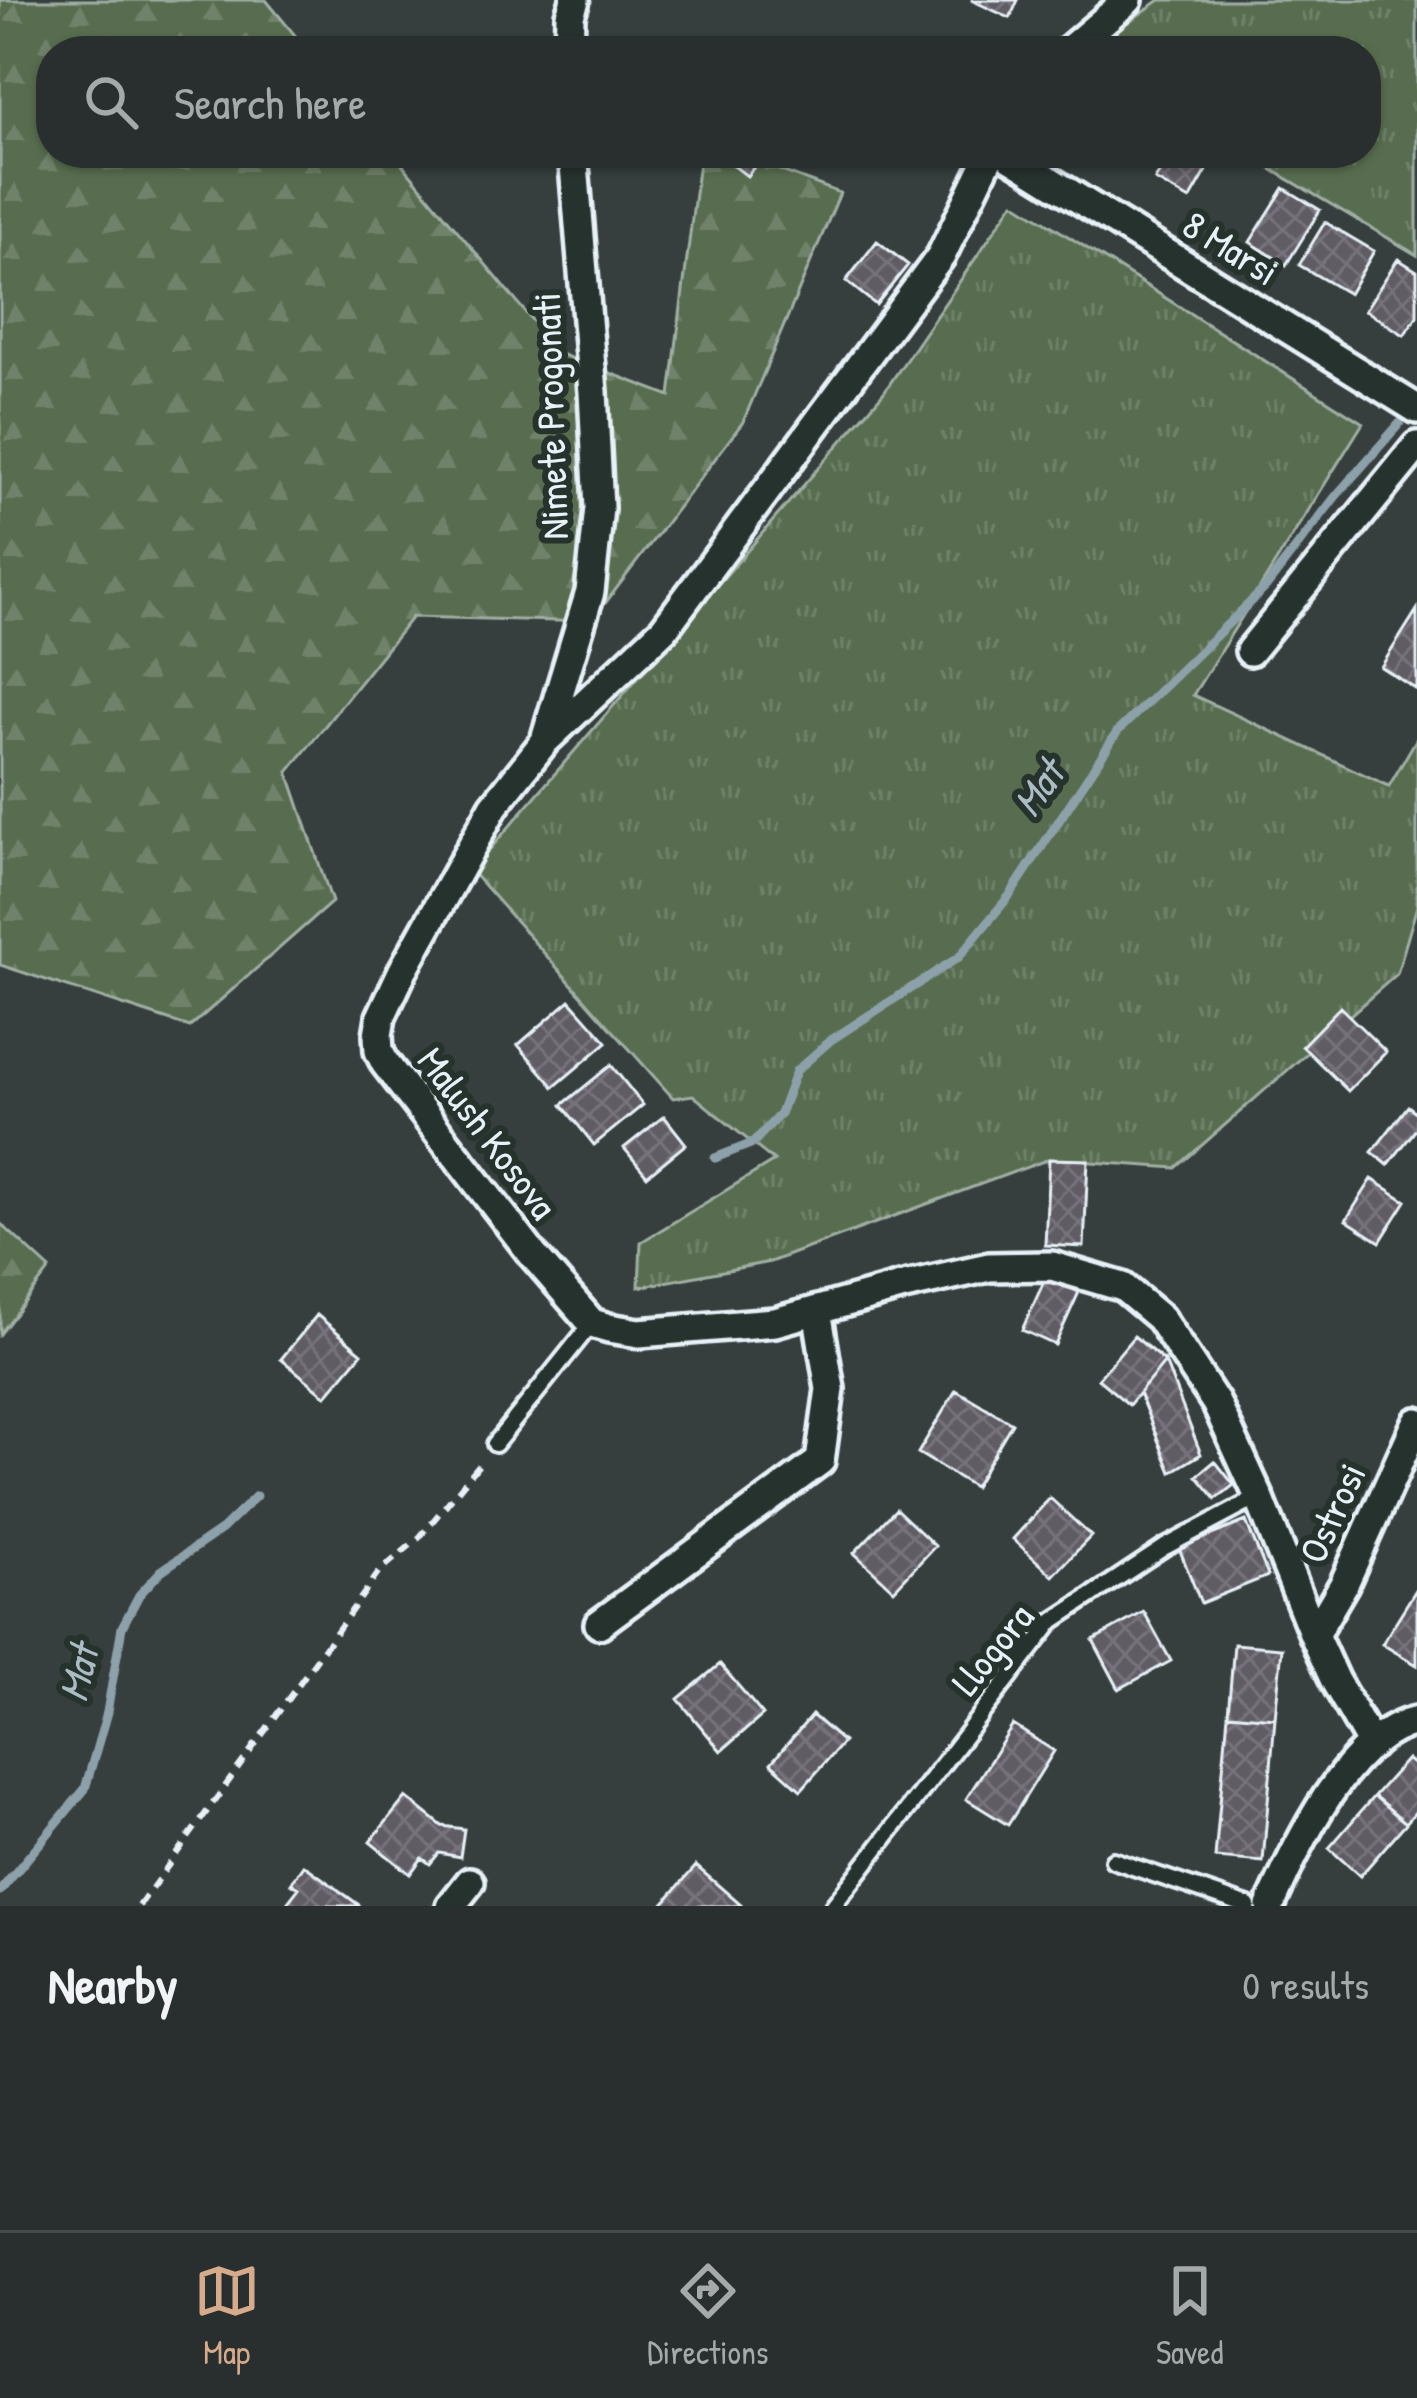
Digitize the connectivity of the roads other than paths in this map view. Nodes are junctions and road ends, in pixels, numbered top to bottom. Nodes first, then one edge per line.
1 (574, 0) edge
2 (1128, 0) edge
3 (569, 36) edge
4 (1085, 36) edge
5 (574, 168) edge
6 (984, 168) edge
7 (1029, 168) edge
8 (1417, 409) edge
9 (1417, 446) edge
10 (1250, 650) dead end
11 (544, 741) junction
12 (817, 1310) junction
13 (592, 1323) junction
14 (1417, 1423) edge
15 (495, 1444) road end
16 (1259, 1497) junction
17 (599, 1624) dead end
18 (1314, 1635) junction
19 (1417, 1720) edge
20 (1372, 1745) junction
21 (1113, 1860) dead end
22 (470, 1882) dead end
23 (451, 1906) edge
24 (833, 1906) edge
25 (1248, 1906) edge
26 (1270, 1906) edge

1 - 3 street
2 - 4 street
5 - 11 street, Nimete Progonati
6 - 11 street, Malush Kosova
7 - 8 street, 8 Marsi
9 - 10 street
11 - 13 street, Malush Kosova
12 - 13 street
12 - 16 street
12 - 17 street
13 - 15 lane
14 - 18 street, Ostrosi
16 - 18 street
16 - 24 lane, Llogora
18 - 20 street
19 - 20 street
20 - 26 street
21 - 25 lane
22 - 23 street

